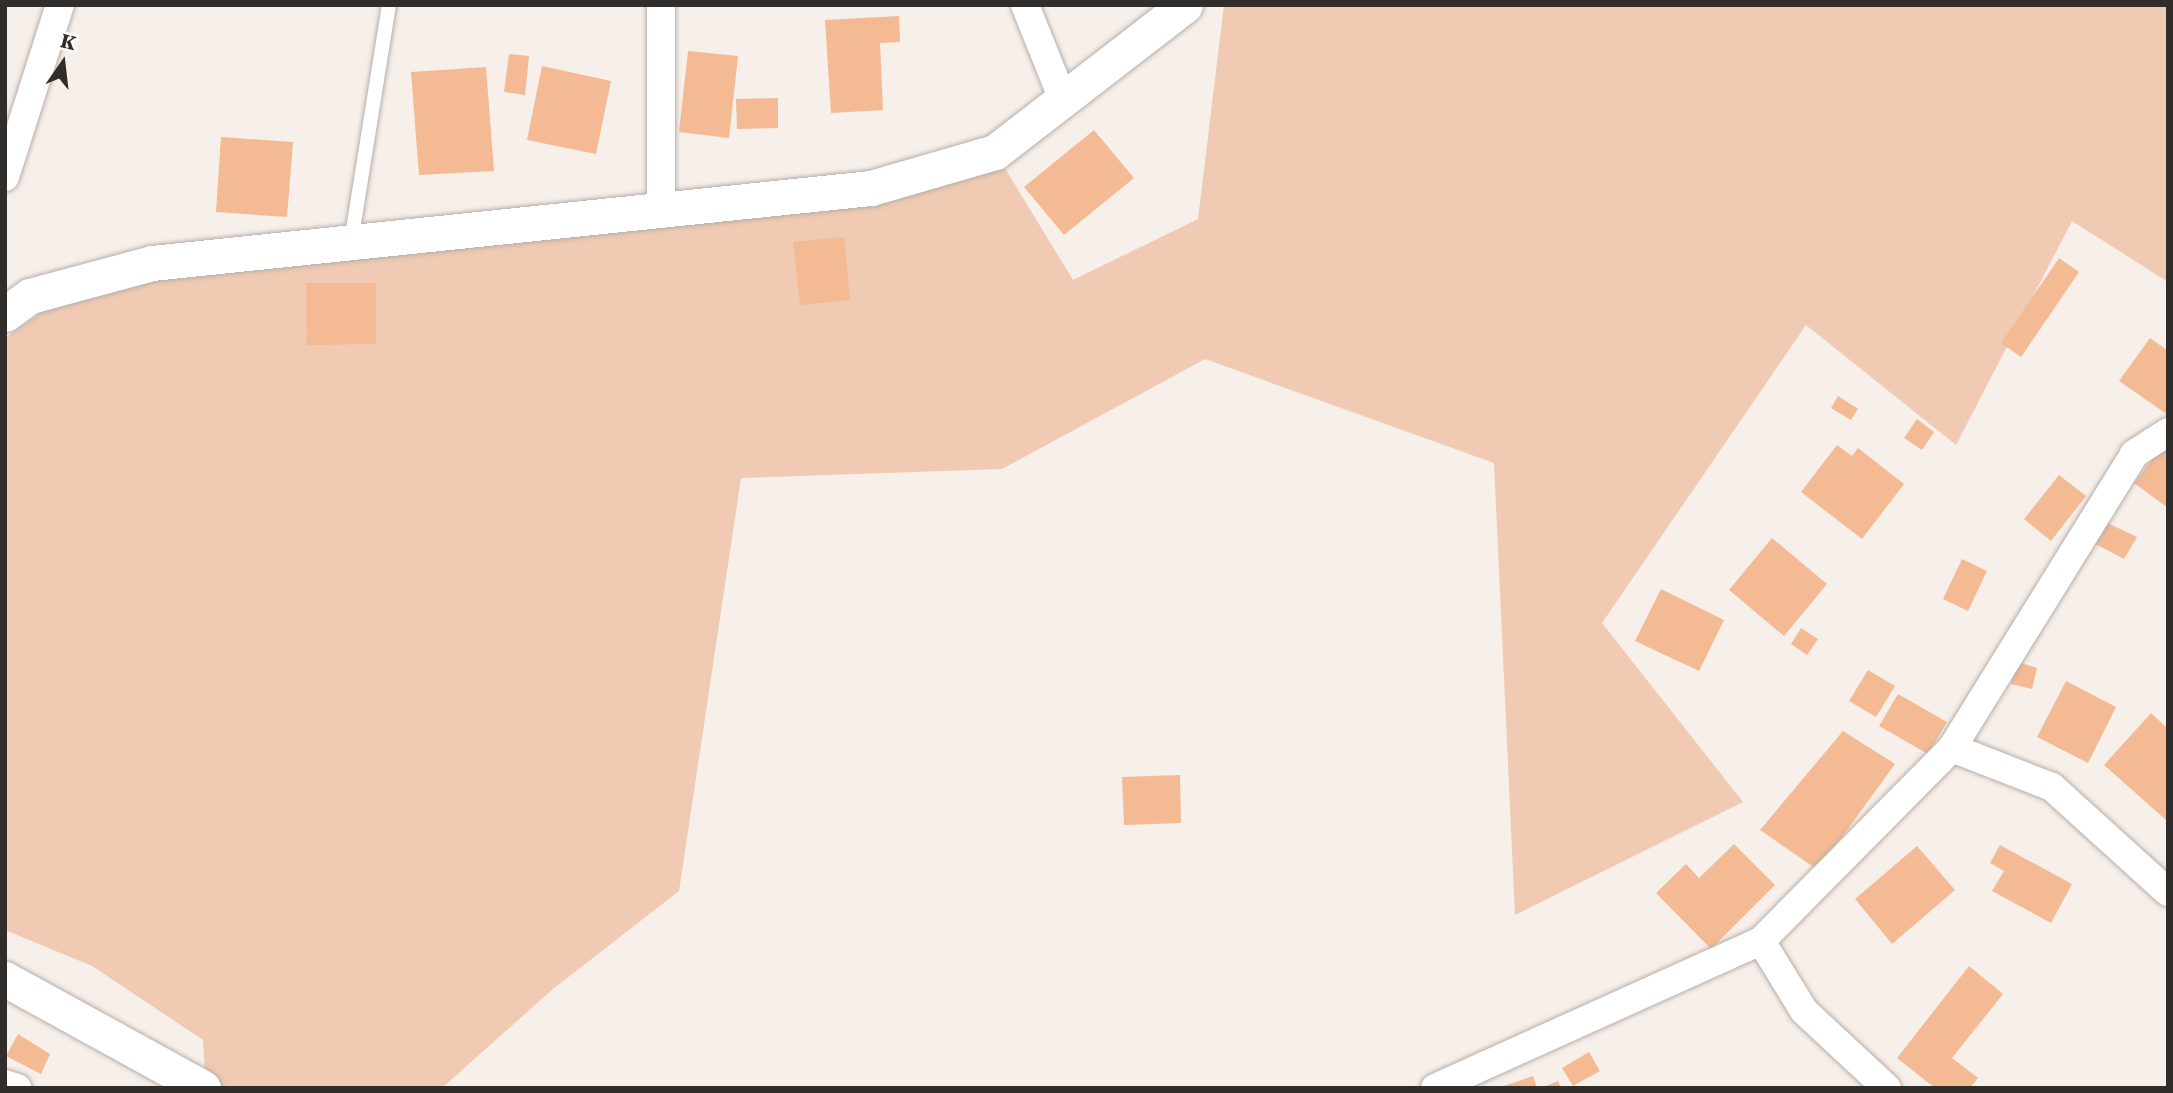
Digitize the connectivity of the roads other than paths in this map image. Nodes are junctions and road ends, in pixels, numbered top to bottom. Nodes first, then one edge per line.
1 (60, 5) edge
2 (389, 5) edge
3 (661, 5) edge
4 (1025, 5) edge
5 (1185, 5) edge
6 (1065, 102) junction
7 (5, 177) edge
8 (660, 210) junction
9 (351, 242) junction
10 (5, 314) edge
11 (2168, 432) edge
12 (1952, 748) junction
13 (2168, 892) edge
14 (1761, 941) junction
15 (5, 979) edge
16 (5, 1084) edge
17 (17, 1088) edge
18 (203, 1088) edge
19 (1435, 1088) edge
20 (1887, 1088) edge

1 - 7 street
2 - 9 lane
3 - 8 street
4 - 6 street
5 - 6 street
6 - 8 street
8 - 9 street
9 - 10 street
11 - 12 street
12 - 13 street
12 - 14 street
14 - 19 street
14 - 20 street
15 - 18 street
16 - 17 street

